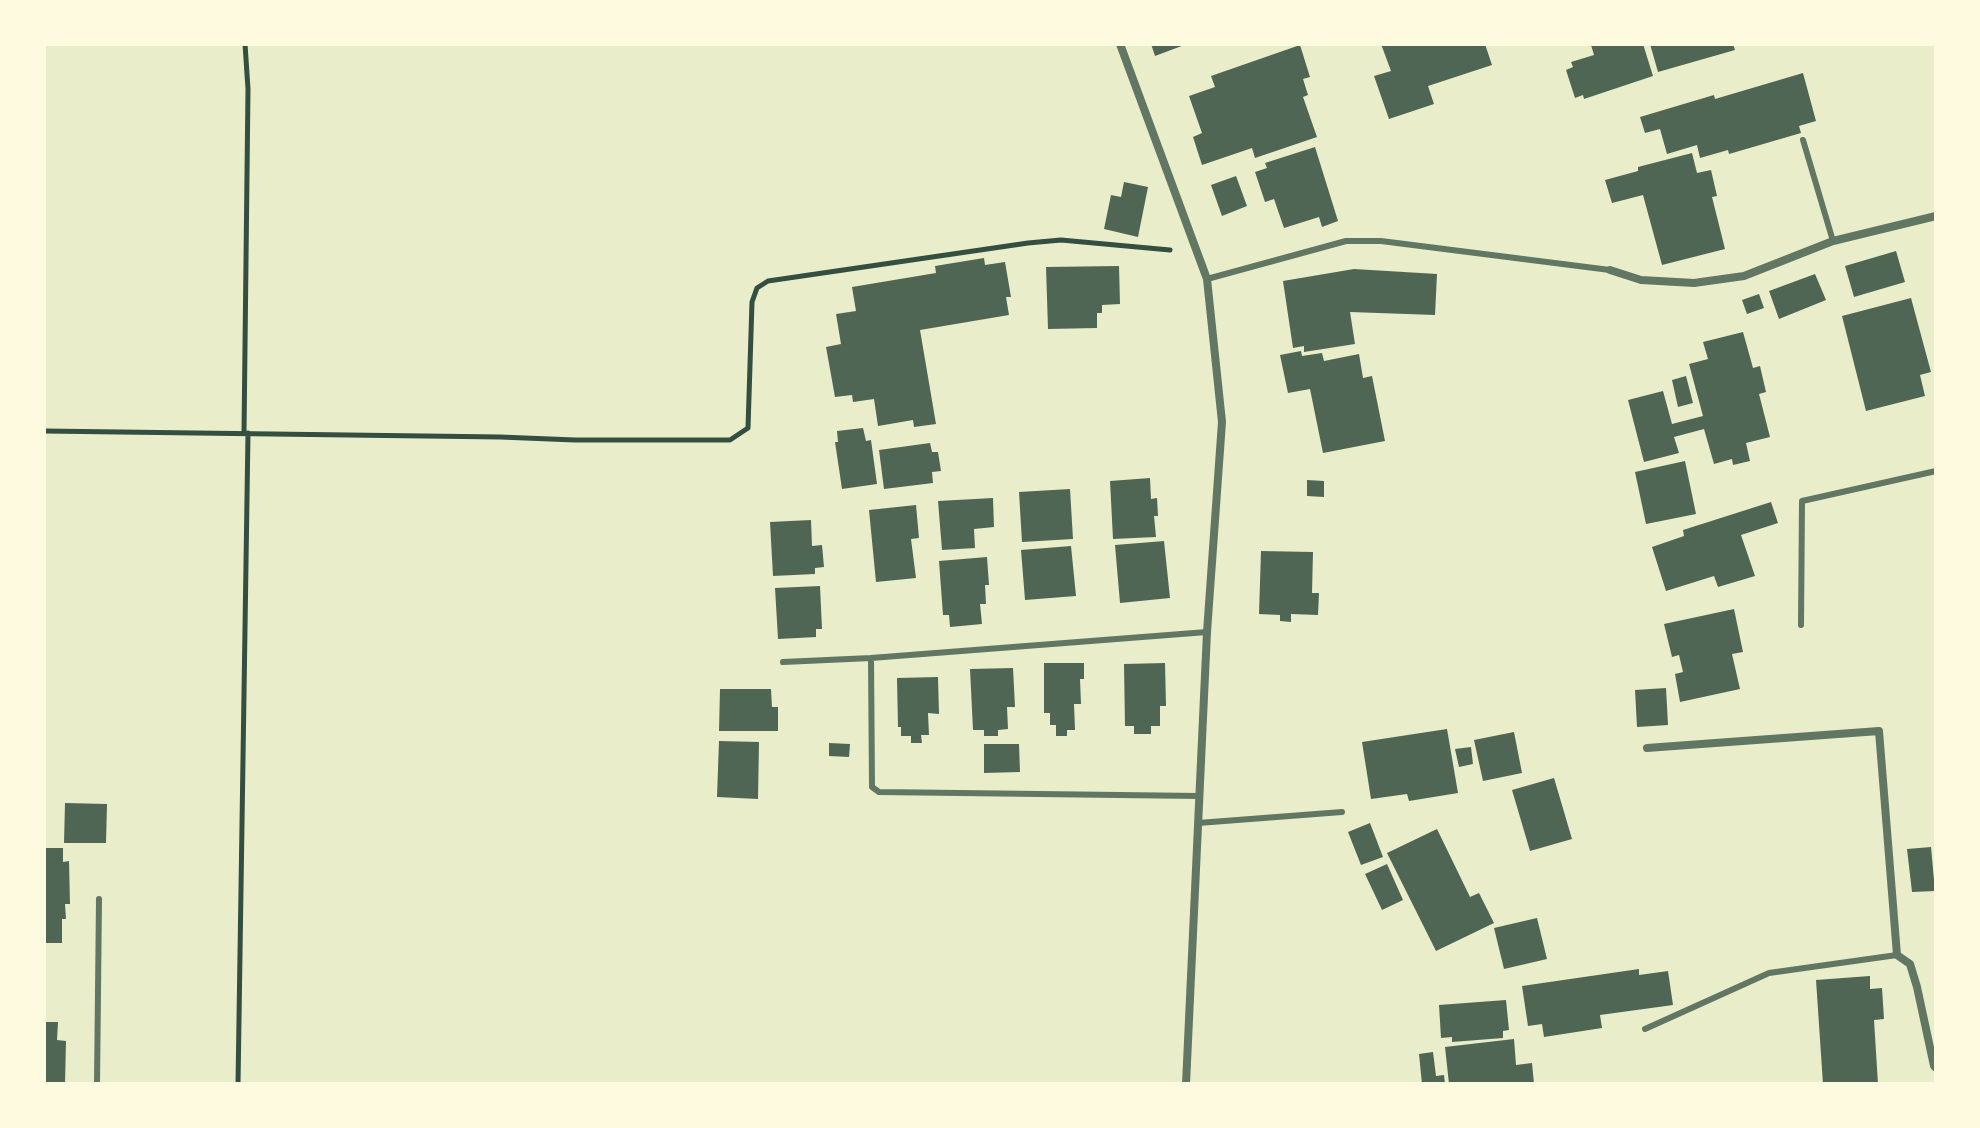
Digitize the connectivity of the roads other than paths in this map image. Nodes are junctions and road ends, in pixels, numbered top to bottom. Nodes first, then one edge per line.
1 (1120, 44) edge
2 (1803, 140) dead end
3 (1936, 216) edge
4 (1833, 241) junction
5 (1610, 270) joint
6 (1207, 279) junction
7 (1936, 471) edge
8 (1801, 625) dead end
9 (1207, 632) junction
10 (871, 658) junction
11 (783, 662) dead end
12 (1647, 748) dead end
13 (1199, 796) junction
14 (1342, 812) dead end
15 (1198, 823) junction
16 (99, 899) dead end
17 (1897, 955) junction
18 (1645, 1029) dead end
19 (1936, 1068) edge
20 (97, 1084) edge
21 (1186, 1084) edge

1 - 6 street
2 - 4 lane
3 - 4 street
4 - 5 street
5 - 6 lane
6 - 9 street
7 - 8 lane
9 - 10 lane
9 - 13 street
10 - 11 lane
10 - 13 lane
12 - 17 street
13 - 15 street
14 - 15 lane
15 - 21 street
16 - 20 lane
17 - 18 lane
17 - 19 street

